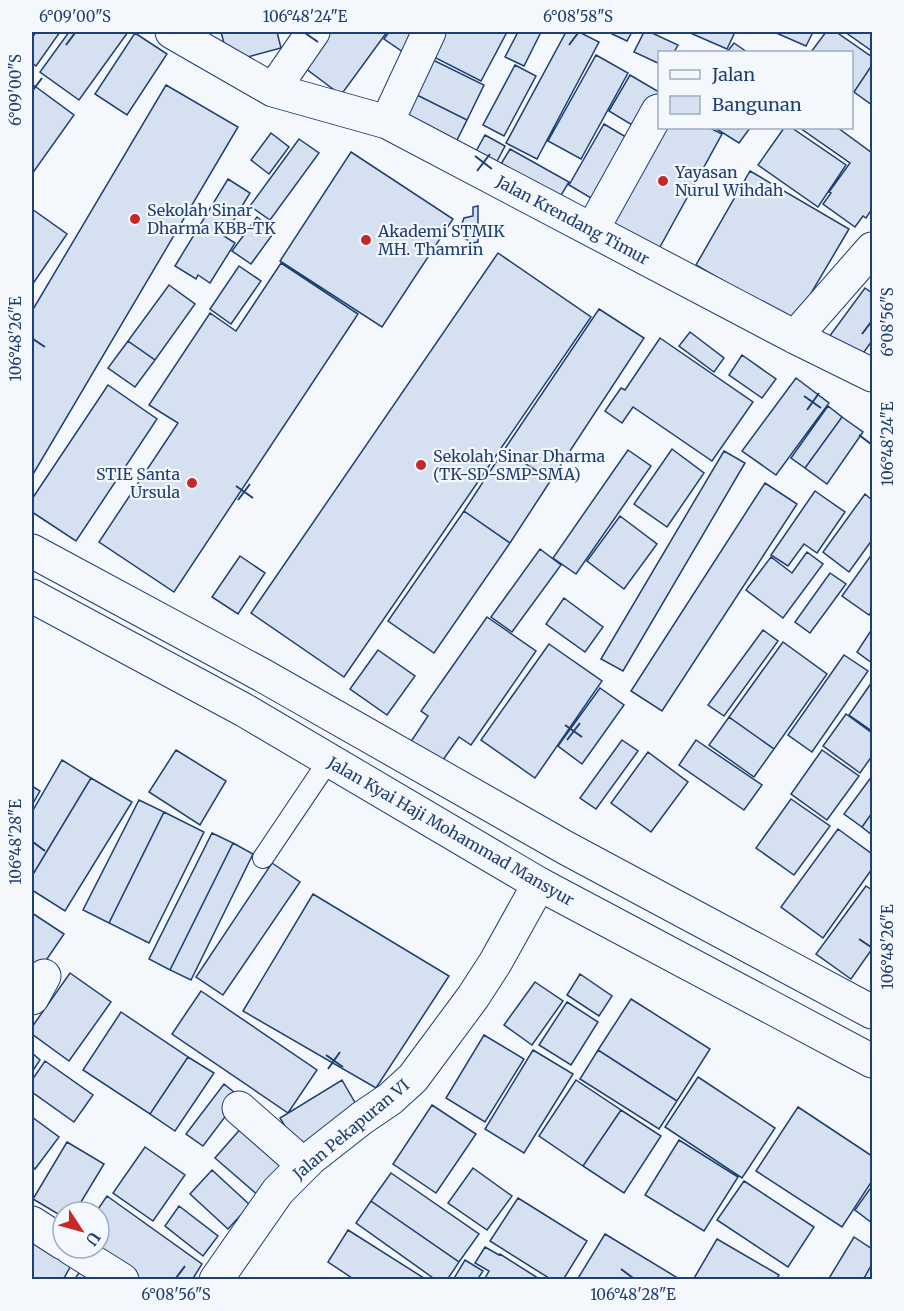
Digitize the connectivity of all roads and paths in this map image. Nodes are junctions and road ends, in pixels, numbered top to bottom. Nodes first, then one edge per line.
1 (172, 32) edge
2 (313, 32) edge
3 (429, 32) edge
4 (273, 90) junction
5 (658, 111) edge
6 (387, 122) junction
7 (592, 230) junction
8 (873, 249) edge
9 (795, 337) junction
10 (873, 375) edge
11 (32, 551) edge
12 (32, 596) edge
13 (329, 760) junction
14 (463, 789) junction
15 (442, 826) junction
16 (566, 848) junction
17 (263, 858) dead end
18 (539, 884) junction
19 (793, 969) junction
20 (772, 1008) junction
21 (873, 1012) edge
22 (873, 1061) edge
23 (239, 1108) dead end
24 (304, 1165) junction
25 (32, 1223) edge
26 (51, 1235) edge
27 (90, 1260) edge
28 (122, 1280) edge
29 (216, 1280) edge

1 - 4 main road, Jalan Krendang Timur
2 - 4 main road
3 - 6 main road
4 - 6 main road, Jalan Krendang Timur
5 - 7 main road
6 - 7 main road, Jalan Krendang Timur
7 - 9 main road, Jalan Krendang Timur
8 - 9 main road
9 - 10 main road, Jalan Krendang Timur
11 - 14 main road
12 - 13 main road, Jalan Kyai Haji Mohammad Mansyur
13 - 15 main road, Jalan Kyai Haji Mohammad Mansyur
13 - 17 lane
14 - 15 main road
14 - 16 main road
15 - 18 main road, Jalan Kyai Haji Mohammad Mansyur
16 - 18 main road, Jalan Pekapuran VI
16 - 19 main road
18 - 20 main road, Jalan Kyai Haji Mohammad Mansyur
18 - 24 main road, Jalan Pekapuran VI
19 - 20 main road
19 - 21 main road
20 - 22 main road, Jalan Kyai Haji Mohammad Mansyur
23 - 24 main road
24 - 29 main road, Jalan Pekapuran VI
25 - 26 main road
27 - 28 main road

